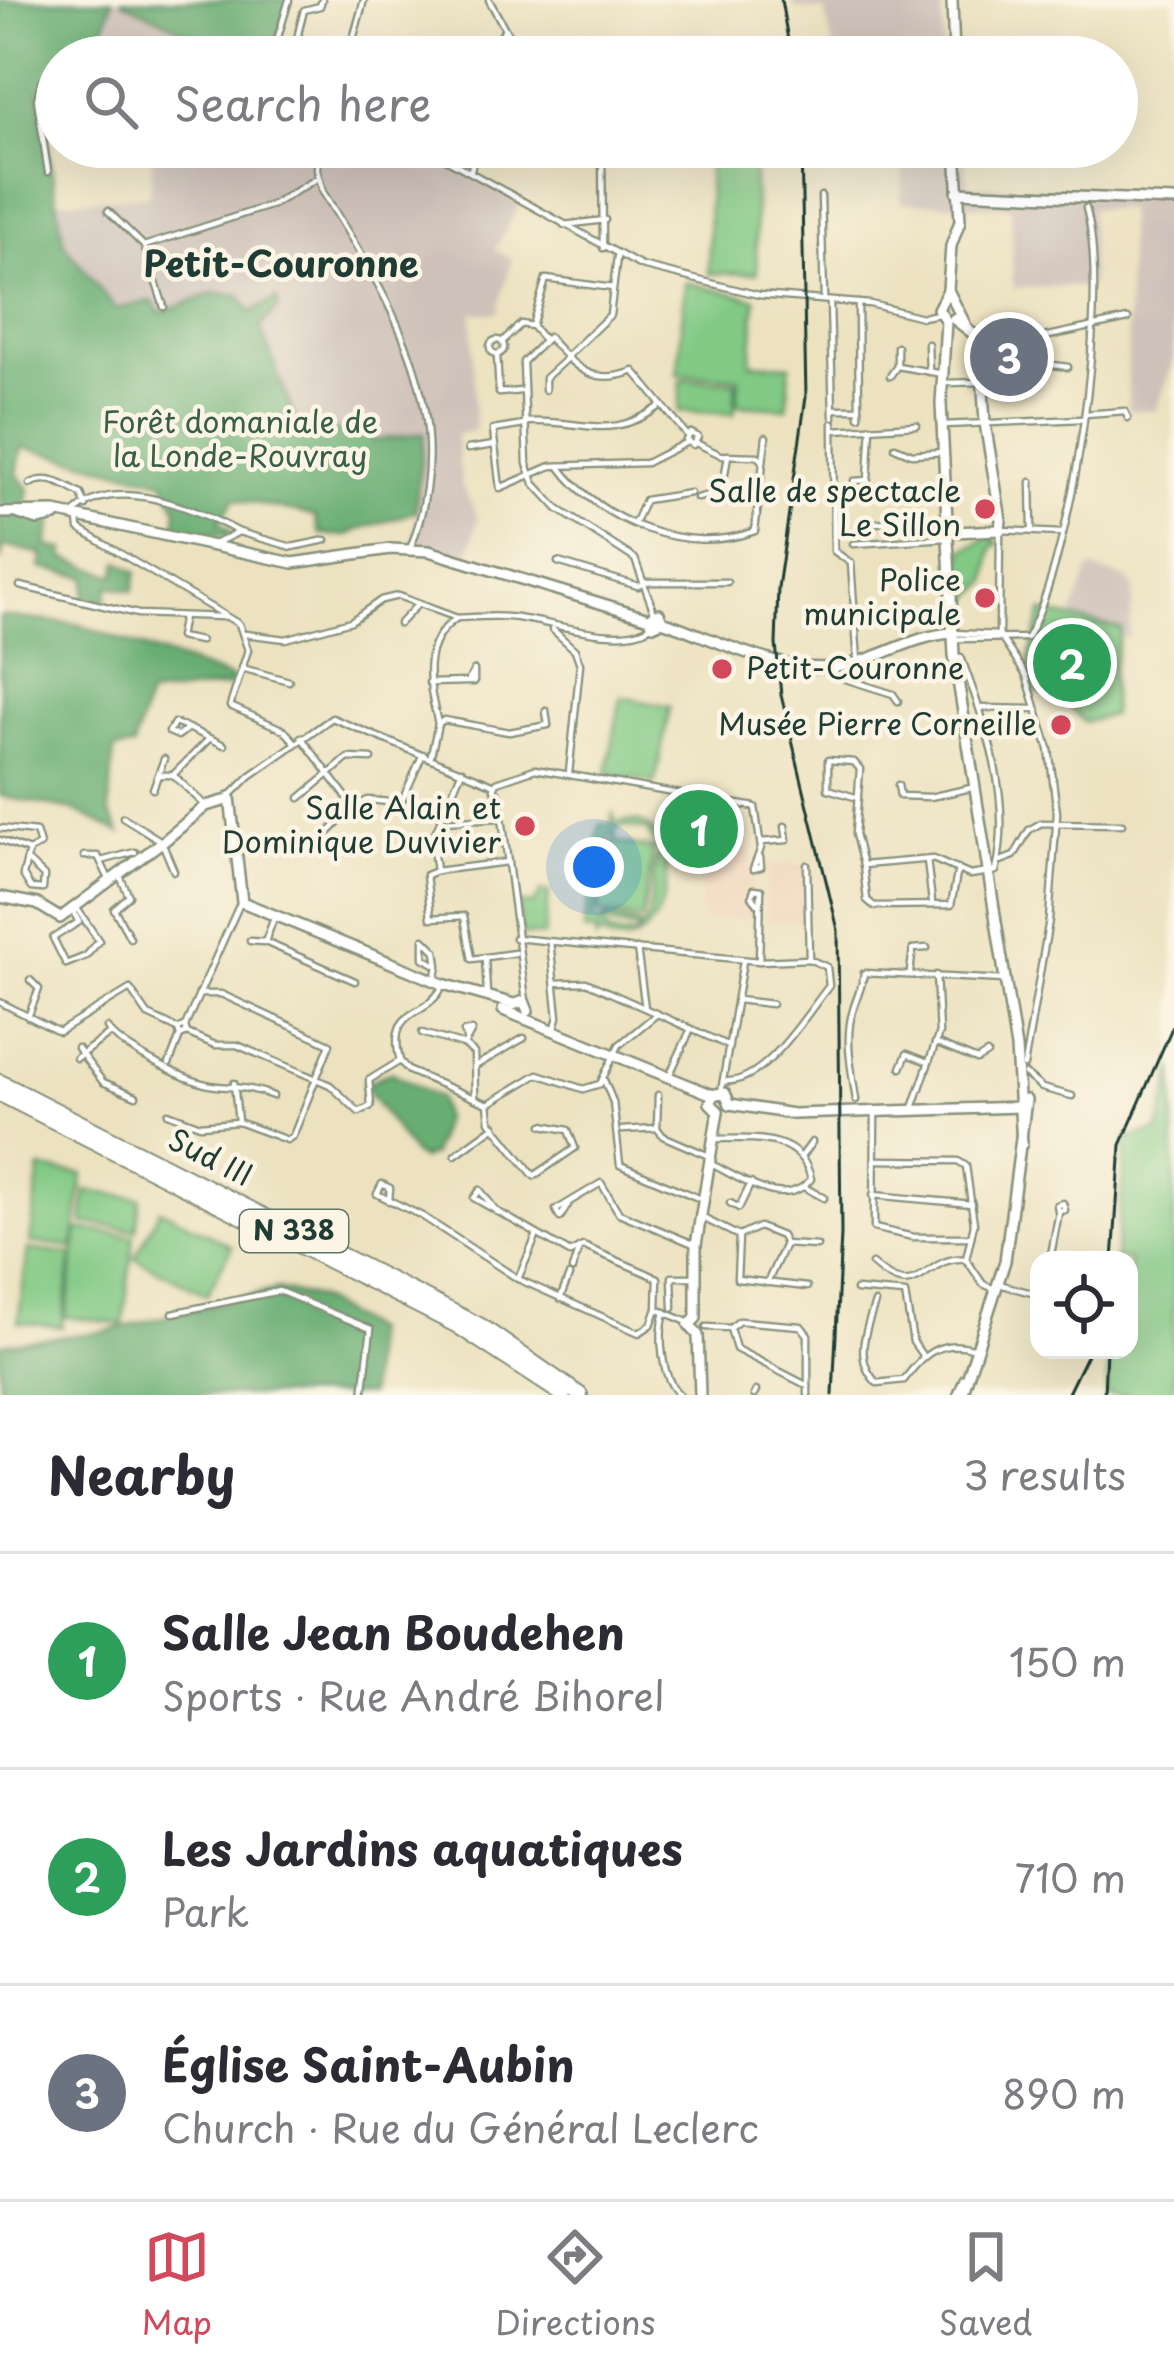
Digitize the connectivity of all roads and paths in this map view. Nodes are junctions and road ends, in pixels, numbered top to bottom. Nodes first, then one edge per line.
1 (289, 0) edge
2 (322, 0) edge
3 (364, 0) edge
4 (488, 0) edge
5 (952, 0) edge
6 (504, 30) junction
7 (278, 36) edge
8 (299, 36) edge
9 (354, 36) edge
10 (501, 36) edge
11 (507, 36) edge
12 (953, 36) edge
13 (47, 168) edge
14 (318, 168) edge
15 (467, 168) edge
16 (603, 168) edge
17 (956, 168) edge
18 (471, 170) joint
19 (48, 172) dead end
20 (318, 178) junction
21 (956, 192) junction
22 (821, 196) dead end
23 (1174, 201) edge
24 (1086, 208) dead end
25 (109, 212) dead end
26 (605, 220) junction
27 (564, 225) junction
28 (144, 246) junction
29 (603, 248) junction
30 (617, 256) junction
31 (613, 288) junction
32 (948, 296) junction
33 (827, 301) junction
34 (857, 303) junction
35 (164, 307) dead end
36 (950, 317) junction
37 (1128, 319) dead end
38 (532, 326) junction
39 (1093, 328) junction
40 (980, 339) junction
41 (544, 340) junction
42 (1030, 340) junction
43 (502, 342) junction
44 (928, 344) dead end
45 (897, 347) dead end
46 (497, 355) junction
47 (566, 358) junction
48 (897, 366) junction
49 (1068, 367) dead end
50 (929, 372) junction
51 (890, 376) dead end
52 (942, 379) junction
53 (983, 382) junction
54 (545, 390) dead end
55 (522, 391) junction
56 (662, 404) junction
57 (1082, 417) junction
58 (1128, 418) dead end
59 (859, 419) junction
60 (833, 420) junction
61 (985, 423) junction
62 (524, 424) junction
63 (917, 425) dead end
64 (942, 425) junction
65 (871, 427) junction
66 (766, 437) dead end
67 (690, 440) junction
68 (494, 445) junction
69 (895, 447) dead end
70 (468, 449) dead end
71 (944, 452) junction
72 (728, 455) junction
73 (764, 462) junction
74 (559, 466) junction
75 (531, 475) junction
76 (854, 481) dead end
77 (1031, 482) dead end
78 (30, 484) dead end
79 (690, 493) dead end
80 (697, 498) dead end
81 (86, 506) junction
82 (0, 513) edge
83 (71, 517) junction
84 (946, 518) junction
85 (874, 523) dead end
86 (634, 524) junction
87 (1000, 530) junction
88 (1032, 531) junction
89 (239, 532) junction
90 (1061, 533) junction
91 (949, 538) junction
92 (326, 540) dead end
93 (214, 544) junction
94 (853, 544) dead end
95 (410, 549) junction
96 (558, 562) dead end
97 (728, 582) dead end
98 (645, 583) junction
99 (20, 586) dead end
100 (418, 604) junction
101 (183, 616) junction
102 (229, 618) junction
103 (457, 618) junction
104 (654, 619) junction
105 (399, 624) dead end
106 (551, 626) junction
107 (245, 634) junction
108 (952, 636) junction
109 (1001, 636) junction
110 (923, 639) junction
111 (200, 641) dead end
112 (954, 656) junction
113 (859, 662) junction
114 (242, 668) junction
115 (834, 668) junction
116 (289, 681) dead end
117 (430, 682) junction
118 (468, 682) dead end
119 (898, 701) dead end
120 (980, 708) junction
121 (1034, 709) junction
122 (546, 712) dead end
123 (438, 724) junction
124 (188, 728) dead end
125 (298, 739) junction
126 (208, 740) junction
127 (224, 745) dead end
128 (428, 754) junction
129 (164, 759) dead end
130 (373, 759) dead end
131 (462, 770) junction
132 (328, 773) junction
133 (569, 773) junction
134 (158, 775) junction
135 (173, 775) junction
136 (503, 782) junction
137 (898, 784) dead end
138 (494, 785) junction
139 (972, 788) junction
140 (153, 789) dead end
141 (499, 794) junction
142 (300, 798) dead end
143 (857, 798) junction
144 (228, 801) junction
145 (206, 806) junction
146 (354, 807) junction
147 (123, 817) dead end
148 (500, 818) junction
149 (440, 821) junction
150 (1057, 822) junction
151 (1122, 824) dead end
152 (784, 826) dead end
153 (0, 828) edge
154 (327, 834) dead end
155 (0, 840) edge
156 (761, 842) junction
157 (161, 843) junction
158 (28, 850) junction
159 (135, 852) dead end
160 (84, 856) dead end
161 (760, 857) dead end
162 (927, 860) junction
163 (100, 861) junction
164 (29, 862) junction
165 (507, 862) junction
166 (998, 862) junction
167 (863, 865) junction
168 (807, 866) dead end
169 (958, 868) junction
170 (173, 871) dead end
171 (436, 871) junction
172 (987, 876) junction
173 (115, 878) junction
174 (761, 890) dead end
175 (0, 897) edge
176 (244, 899) junction
177 (932, 905) junction
178 (74, 908) junction
179 (276, 913) junction
180 (130, 938) dead end
181 (515, 938) junction
182 (250, 941) dead end
183 (550, 941) junction
184 (265, 942) junction
185 (637, 948) junction
186 (927, 948) dead end
187 (517, 953) junction
188 (484, 958) junction
189 (743, 959) junction
190 (808, 959) junction
191 (759, 961) junction
192 (438, 965) dead end
193 (910, 972) junction
194 (935, 974) junction
195 (30, 980) dead end
196 (1005, 980) junction
197 (355, 981) dead end
198 (439, 982) junction
199 (555, 983) junction
200 (199, 994) junction
201 (485, 999) junction
202 (737, 1000) junction
203 (0, 1002) edge
204 (772, 1004) dead end
205 (520, 1008) junction
206 (645, 1008) junction
207 (657, 1014) junction
208 (28, 1017) junction
209 (691, 1029) junction
210 (182, 1031) junction
211 (553, 1031) junction
212 (422, 1033) dead end
213 (524, 1038) dead end
214 (1029, 1040) junction
215 (935, 1043) junction
216 (1016, 1045) junction
217 (729, 1046) junction
218 (987, 1054) dead end
219 (614, 1057) junction
220 (400, 1061) junction
221 (928, 1062) junction
222 (477, 1064) junction
223 (168, 1066) junction
224 (901, 1068) dead end
225 (318, 1080) junction
226 (604, 1080) junction
227 (668, 1080) junction
228 (0, 1082) edge
229 (234, 1084) junction
230 (0, 1094) edge
231 (658, 1095) dead end
232 (1022, 1095) junction
233 (136, 1096) dead end
234 (273, 1096) dead end
235 (1072, 1096) dead end
236 (720, 1099) junction
237 (475, 1100) junction
238 (856, 1100) dead end
239 (488, 1104) junction
240 (914, 1110) junction
241 (168, 1113) dead end
242 (875, 1113) junction
243 (238, 1122) junction
244 (543, 1125) dead end
245 (494, 1126) junction
246 (657, 1128) junction
247 (622, 1130) dead end
248 (713, 1139) junction
249 (812, 1142) dead end
250 (455, 1155) dead end
251 (801, 1157) junction
252 (709, 1159) junction
253 (874, 1160) junction
254 (751, 1183) junction
255 (805, 1187) junction
256 (874, 1195) junction
257 (824, 1198) dead end
258 (703, 1200) junction
259 (389, 1201) dead end
260 (730, 1203) dead end
261 (972, 1204) junction
262 (568, 1205) dead end
263 (497, 1212) dead end
264 (1059, 1212) dead end
265 (701, 1216) junction
266 (739, 1236) junction
267 (536, 1237) junction
268 (971, 1237) junction
269 (785, 1244) junction
270 (696, 1245) junction
271 (817, 1246) dead end
272 (579, 1248) junction
273 (1052, 1251) edge
274 (966, 1258) junction
275 (872, 1264) dead end
276 (664, 1272) dead end
277 (694, 1276) junction
278 (672, 1277) junction
279 (518, 1279) junction
280 (767, 1284) junction
281 (807, 1287) dead end
282 (999, 1287) junction
283 (856, 1290) dead end
284 (1030, 1293) edge
285 (560, 1300) junction
286 (875, 1303) dead end
287 (673, 1307) dead end
288 (661, 1310) junction
289 (172, 1312) dead end
290 (693, 1320) junction
291 (481, 1326) junction
292 (730, 1328) junction
293 (702, 1331) junction
294 (979, 1350) junction
295 (922, 1356) junction
296 (808, 1386) junction
297 (363, 1395) edge
298 (563, 1395) edge
299 (580, 1395) edge
300 (595, 1395) edge
301 (680, 1395) edge
302 (700, 1395) edge
303 (808, 1395) edge
304 (959, 1395) edge

1 - 7 street
2 - 8 street
3 - 9 street
4 - 6 street
5 - 12 street
6 - 10 street
6 - 11 street
13 - 19 street
14 - 20 street
15 - 18 street
16 - 26 street
17 - 21 street
18 - 27 street
20 - 28 street
20 - 95 street
21 - 23 street
21 - 32 street
22 - 33 street
24 - 39 street
25 - 28 street
26 - 27 street
26 - 29 street
27 - 29 street
28 - 35 street
29 - 30 street
30 - 31 street
30 - 33 street
31 - 38 street
31 - 47 street
32 - 36 street
32 - 36 street
33 - 34 street
33 - 60 street
34 - 36 street
34 - 59 street
36 - 40 street
36 - 52 street
37 - 39 street
38 - 41 street
38 - 43 street
39 - 42 street
39 - 57 street
40 - 42 street
40 - 53 street
41 - 47 street
41 - 55 street
42 - 49 street
43 - 46 street
43 - 46 street
44 - 50 street
45 - 48 street
46 - 55 street
47 - 54 street
47 - 56 street
48 - 50 street
48 - 51 street
50 - 52 street
52 - 53 street
52 - 64 street
53 - 61 street
55 - 62 street
56 - 62 street
56 - 67 street
57 - 58 street
57 - 61 street
57 - 90 street
59 - 60 street
59 - 60 street
59 - 65 street
60 - 113 street
61 - 64 street
61 - 87 street
62 - 68 street
62 - 75 street
63 - 65 street
64 - 71 street
65 - 76 street
66 - 73 street
67 - 72 street
67 - 74 street
68 - 70 street
68 - 75 street
69 - 71 street
71 - 84 street
72 - 73 street
72 - 80 street
73 - 86 street
74 - 75 street
74 - 86 street
75 - 98 street
77 - 88 street
78 - 81 street
79 - 86 street
81 - 83 street
81 - 89 street
82 - 83 street
83 - 93 street
83 - 102 street
84 - 85 street
84 - 91 street
87 - 88 street
87 - 91 street
87 - 109 street
88 - 90 street
89 - 92 street
89 - 93 street
90 - 109 street
91 - 94 street
91 - 108 street
93 - 95 street
95 - 104 street
96 - 98 street
97 - 98 street
98 - 104 street
99 - 101 street
100 - 103 street
100 - 105 street
100 - 107 street
101 - 102 street
101 - 111 street
102 - 107 street
103 - 106 street
103 - 117 street
104 - 106 street
104 - 115 street
106 - 133 street
107 - 114 street
108 - 109 street
108 - 110 street
108 - 112 street
109 - 121 street
110 - 112 street
110 - 113 street
112 - 120 street
112 - 139 street
113 - 115 street
114 - 116 street
114 - 125 street
115 - 119 street
117 - 118 street
117 - 123 street
120 - 121 street
120 - 166 street
121 - 150 street
122 - 123 street
123 - 128 street
124 - 126 street
125 - 128 street
125 - 132 street
125 - 144 street
126 - 127 street
126 - 135 street
128 - 131 street
128 - 146 street
129 - 134 street
130 - 132 street
131 - 138 street
131 - 149 street
132 - 142 street
132 - 146 street
133 - 136 street
133 - 156 street
134 - 135 street
134 - 140 street
135 - 145 street
136 - 138 street
136 - 141 street
137 - 139 street
138 - 141 street
139 - 172 street
141 - 148 street
143 - 143 street
143 - 167 street
144 - 145 street
144 - 176 street
145 - 157 street
146 - 154 street
147 - 157 street
148 - 149 street
148 - 165 street
149 - 171 street
150 - 151 street
150 - 166 street
150 - 214 street
152 - 156 street
153 - 158 street
155 - 158 street
156 - 161 street
157 - 170 street
157 - 173 street
158 - 164 street
159 - 163 street
160 - 163 street
162 - 167 street
162 - 169 street
162 - 177 street
163 - 173 street
164 - 164 street
165 - 171 street
165 - 181 street
166 - 172 street
167 - 177 street
168 - 190 street
169 - 172 street
169 - 177 street
171 - 188 street
172 - 196 street
173 - 178 street
173 - 180 street
174 - 191 street
175 - 178 street
176 - 179 street
176 - 200 street
178 - 178 street
179 - 184 street
179 - 198 street
181 - 183 street
181 - 187 street
182 - 184 street
183 - 185 street
183 - 199 street
184 - 197 street
185 - 189 street
185 - 206 street
186 - 193 street
187 - 188 street
187 - 205 street
188 - 201 street
189 - 191 street
189 - 202 street
190 - 191 street
190 - 236 street
192 - 198 street
193 - 194 street
193 - 238 street
194 - 196 street
194 - 215 street
195 - 208 street
196 - 216 street
198 - 201 street
198 - 205 street
198 - 220 street
199 - 206 street
199 - 211 street
200 - 210 street
200 - 225 street
201 - 205 street
202 - 204 street
202 - 217 street
203 - 208 street
205 - 211 street
206 - 207 street
207 - 209 street
207 - 219 street
208 - 210 street
209 - 217 street
209 - 227 street
210 - 223 street
210 - 225 street
211 - 219 street
212 - 222 street
213 - 222 street
214 - 216 street
214 - 232 street
215 - 218 street
215 - 221 street
216 - 232 street
216 - 232 street
217 - 236 street
219 - 226 street
219 - 227 street
220 - 225 street
220 - 237 street
221 - 224 street
221 - 240 street
222 - 237 street
223 - 229 street
223 - 233 street
225 - 243 street
226 - 239 street
226 - 258 street
227 - 236 street
228 - 291 highway, Sud III / N 338
229 - 234 street
229 - 243 street
230 - 298 highway, Sud III / N 338
231 - 246 street
232 - 235 street
232 - 240 street
232 - 282 street
236 - 242 street
236 - 248 street
237 - 239 street
239 - 245 street
240 - 242 street
241 - 243 street
242 - 253 street
244 - 245 street
245 - 250 street
246 - 247 street
246 - 252 street
248 - 251 street
248 - 252 street
249 - 251 street
251 - 255 street
252 - 254 street
252 - 258 street
253 - 256 street
253 - 261 street
254 - 255 street
254 - 260 street
255 - 257 street
256 - 261 street
256 - 268 street
258 - 265 street
259 - 279 street
261 - 268 street
262 - 270 street
263 - 267 street
264 - 273 street
265 - 266 street
265 - 270 street
266 - 269 street
266 - 280 street
267 - 272 street
267 - 279 street
268 - 274 street
269 - 271 street
269 - 280 street
270 - 277 street
272 - 285 street
272 - 288 street
274 - 275 street
274 - 282 street
276 - 278 street
277 - 278 street
277 - 290 street
278 - 287 street
279 - 285 street
280 - 281 street
282 - 284 street
282 - 294 street
283 - 295 street
285 - 288 street
286 - 295 street
288 - 290 street
288 - 301 street
289 - 297 street
290 - 293 street
291 - 299 highway, Sud III / N 338
291 - 300 highway
292 - 293 street
292 - 296 street
292 - 296 street
293 - 302 street
294 - 295 street
294 - 304 street
296 - 303 street

